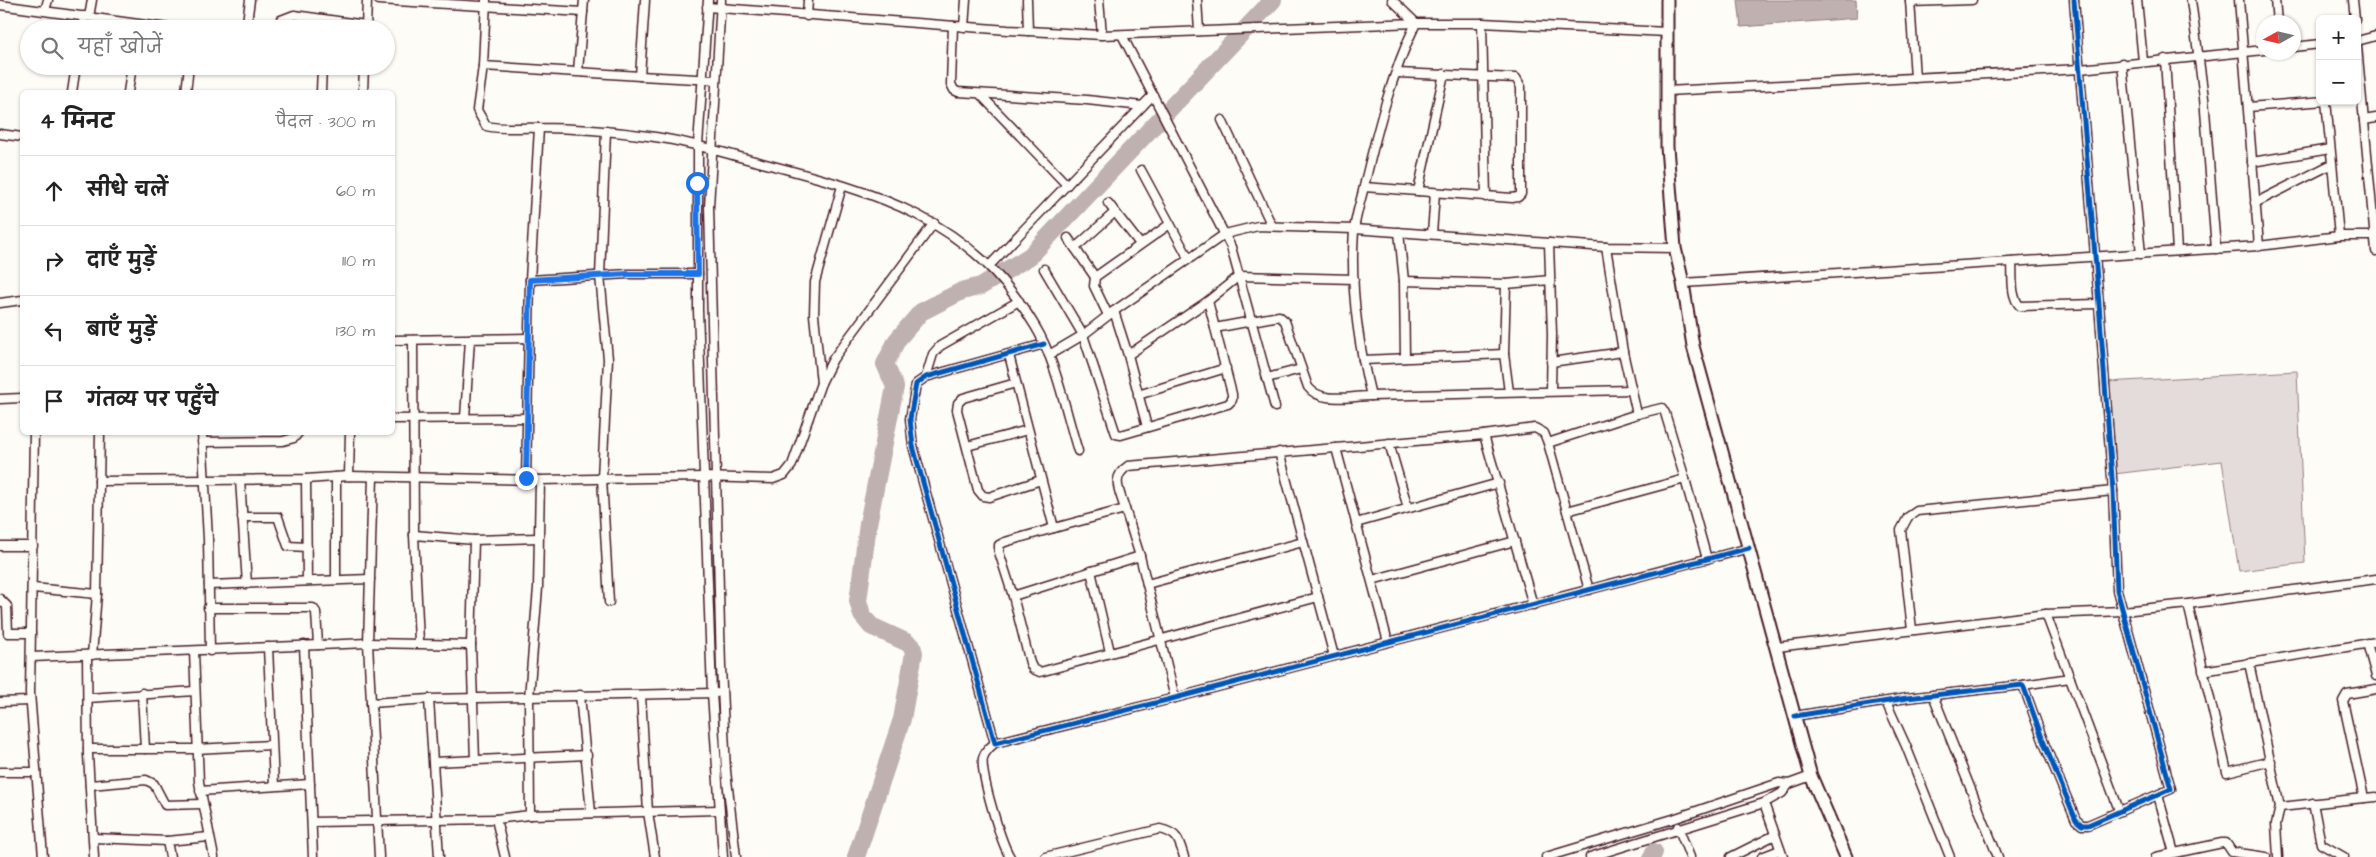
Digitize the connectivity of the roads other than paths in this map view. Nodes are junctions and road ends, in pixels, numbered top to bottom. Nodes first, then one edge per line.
1 (48, 0) edge
2 (92, 0) edge
3 (250, 0) edge
4 (367, 0) edge
5 (379, 0) edge
6 (584, 0) edge
7 (645, 0) edge
8 (721, 0) edge
9 (808, 0) edge
10 (966, 0) edge
11 (1027, 0) edge
12 (1099, 0) edge
13 (1197, 0) edge
14 (1392, 0) edge
15 (1666, 0) edge
16 (1963, 0) edge
17 (1972, 0) edge
18 (2074, 0) edge
19 (2137, 0) edge
20 (2191, 0) edge
21 (2239, 0) edge
22 (2274, 0) edge
23 (2353, 0) edge
24 (432, 1) edge
25 (1910, 1) edge
26 (486, 3) edge
27 (708, 4) edge
28 (0, 5) edge
29 (720, 9) junction
30 (45, 10) junction
31 (583, 12) junction
32 (2276, 15) edge
33 (2355, 15) edge
34 (86, 16) junction
35 (807, 16) junction
36 (85, 20) edge
37 (107, 20) edge
38 (247, 20) edge
39 (281, 20) edge
40 (324, 20) edge
41 (366, 20) edge
42 (1416, 23) junction
43 (1482, 23) junction
44 (953, 26) junction
45 (964, 27) junction
46 (1028, 31) junction
47 (1199, 31) junction
48 (1667, 32) junction
49 (1102, 35) junction
50 (1122, 35) junction
51 (2376, 36) edge
52 (2361, 40) edge
53 (2316, 44) edge
54 (2301, 46) edge
55 (2256, 51) edge
56 (2243, 52) junction
57 (2198, 57) junction
58 (2166, 60) junction
59 (2358, 60) edge
60 (2143, 61) junction
61 (2122, 63) junction
62 (483, 66) junction
63 (2080, 69) junction
64 (578, 71) junction
65 (1397, 73) junction
66 (1444, 74) junction
67 (75, 75) edge
68 (131, 75) edge
69 (188, 75) edge
70 (322, 75) edge
71 (364, 75) edge
72 (640, 76) junction
73 (1483, 76) junction
74 (1916, 78) junction
75 (702, 79) junction
76 (715, 80) junction
77 (72, 90) edge
78 (128, 90) edge
79 (186, 90) edge
80 (321, 90) edge
81 (363, 90) edge
82 (1667, 91) junction
83 (980, 94) junction
84 (1153, 95) junction
85 (2316, 102) edge
86 (2325, 105) edge
87 (1142, 106) junction
88 (2248, 107) junction
89 (2376, 118) edge
90 (1222, 120) dead end
91 (2364, 120) junction
92 (539, 128) junction
93 (606, 131) junction
94 (0, 134) edge
95 (20, 137) edge
96 (698, 145) junction
97 (711, 148) junction
98 (2330, 149) junction
99 (2252, 162) junction
100 (2332, 164) junction
101 (1141, 170) dead end
102 (1067, 185) junction
103 (842, 186) junction
104 (1364, 187) junction
105 (1418, 191) junction
106 (1436, 192) junction
107 (1486, 197) junction
108 (1108, 203) dead end
109 (2255, 203) junction
110 (1114, 212) junction
111 (934, 223) junction
112 (1170, 224) junction
113 (1272, 226) junction
114 (1354, 229) junction
115 (1399, 232) junction
116 (1225, 234) junction
117 (1432, 234) junction
118 (2339, 236) junction
119 (2376, 236) edge
120 (1068, 238) dead end
121 (1548, 243) junction
122 (1140, 244) junction
123 (2259, 246) junction
124 (1606, 247) junction
125 (1074, 248) junction
126 (1675, 248) junction
127 (2216, 249) junction
128 (2178, 251) junction
129 (2376, 251) edge
130 (2141, 254) junction
131 (2094, 255) junction
132 (1189, 259) junction
133 (2012, 262) junction
134 (990, 265) junction
135 (1044, 269) dead end
136 (698, 274) junction
137 (600, 276) junction
138 (1095, 276) junction
139 (1239, 276) junction
140 (1354, 279) junction
141 (530, 280) junction
142 (1550, 280) junction
143 (1404, 281) junction
144 (1683, 283) junction
145 (1506, 284) junction
146 (1017, 298) junction
147 (20, 300) edge
148 (1208, 301) junction
149 (0, 302) edge
150 (2099, 304) junction
151 (1111, 313) junction
152 (1252, 321) junction
153 (1215, 328) junction
154 (1083, 335) junction
155 (528, 338) junction
156 (470, 339) junction
157 (395, 340) edge
158 (413, 340) junction
159 (1044, 344) junction
160 (1623, 352) junction
161 (1504, 354) junction
162 (1009, 355) junction
163 (1048, 355) junction
164 (1128, 355) junction
165 (1405, 358) junction
166 (1363, 360) junction
167 (1551, 362) junction
168 (1226, 368) junction
169 (1301, 369) junction
170 (926, 377) junction
171 (1267, 378) junction
172 (821, 383) junction
173 (1016, 383) junction
174 (1632, 390) junction
175 (1551, 391) junction
176 (1509, 392) junction
177 (1138, 395) junction
178 (1370, 396) junction
179 (20, 398) edge
180 (0, 399) edge
181 (1275, 407) dead end
182 (1637, 414) junction
183 (465, 418) junction
184 (527, 418) junction
185 (395, 419) edge
186 (414, 419) junction
187 (1147, 427) junction
188 (1028, 430) junction
189 (34, 435) edge
190 (100, 435) edge
191 (202, 435) edge
192 (296, 435) edge
193 (350, 435) edge
194 (1484, 435) junction
195 (244, 437) edge
196 (202, 442) junction
197 (1389, 443) junction
198 (1548, 443) junction
199 (967, 446) junction
200 (1336, 448) junction
201 (1078, 451) dead end
202 (1279, 452) junction
203 (349, 476) junction
204 (373, 476) junction
205 (336, 477) junction
206 (703, 477) junction
207 (414, 478) junction
208 (526, 478) junction
209 (602, 478) junction
210 (716, 478) junction
211 (306, 479) junction
212 (1685, 479) junction
213 (240, 480) junction
214 (540, 480) junction
215 (1041, 480) junction
216 (99, 481) junction
217 (204, 481) junction
218 (1499, 483) junction
219 (2113, 491) junction
220 (1408, 508) junction
221 (1124, 509) junction
222 (1567, 511) junction
223 (242, 517) junction
224 (1356, 523) junction
225 (1054, 528) junction
226 (414, 535) junction
227 (538, 538) junction
228 (474, 540) junction
229 (1515, 541) junction
230 (1303, 542) junction
231 (0, 546) edge
232 (33, 546) junction
233 (307, 546) junction
234 (1749, 548) junction
235 (1140, 556) junction
236 (1713, 558) junction
237 (1091, 571) junction
238 (370, 579) junction
239 (2376, 579) edge
240 (336, 580) junction
241 (1372, 580) junction
242 (307, 581) junction
243 (247, 584) junction
244 (1147, 584) junction
245 (208, 585) junction
246 (33, 588) junction
247 (1590, 590) junction
248 (97, 594) junction
249 (1013, 596) junction
250 (1318, 597) junction
251 (0, 599) edge
252 (608, 602) dead end
253 (2188, 604) junction
254 (1533, 605) junction
255 (208, 608) junction
256 (2123, 611) junction
257 (2046, 614) junction
258 (1912, 630) junction
259 (31, 633) junction
260 (4, 634) edge
261 (1160, 638) junction
262 (419, 642) junction
263 (1388, 642) junction
264 (2376, 642) edge
265 (368, 643) junction
266 (2367, 643) junction
267 (471, 644) junction
268 (304, 645) junction
269 (318, 645) junction
270 (268, 647) junction
271 (1777, 647) junction
272 (194, 650) junction
273 (210, 651) junction
274 (1110, 652) junction
275 (89, 655) junction
276 (1334, 656) junction
277 (32, 657) junction
278 (2249, 663) junction
279 (2203, 671) junction
280 (2376, 676) edge
281 (2070, 678) junction
282 (2023, 685) junction
283 (2376, 689) edge
284 (195, 692) junction
285 (142, 693) junction
286 (712, 693) junction
287 (723, 694) junction
288 (580, 695) junction
289 (1933, 695) junction
290 (640, 696) junction
291 (88, 698) junction
292 (529, 698) junction
293 (1175, 698) junction
294 (429, 699) junction
295 (472, 699) junction
296 (30, 701) junction
297 (0, 702) edge
298 (1886, 702) junction
299 (370, 703) junction
300 (1795, 716) junction
301 (995, 743) junction
302 (271, 745) junction
303 (88, 749) junction
304 (145, 749) junction
305 (196, 749) junction
306 (587, 755) junction
307 (530, 757) junction
308 (475, 760) junction
309 (434, 762) junction
310 (2271, 762) junction
311 (0, 772) edge
312 (36, 772) junction
313 (1811, 776) junction
314 (310, 784) junction
315 (1789, 784) junction
316 (90, 785) junction
317 (274, 786) junction
318 (200, 791) junction
319 (2158, 795) junction
320 (2376, 797) edge
321 (2364, 798) junction
322 (1764, 803) junction
323 (2313, 803) junction
324 (202, 804) junction
325 (2280, 807) junction
326 (718, 810) junction
327 (2119, 810) junction
328 (648, 812) junction
329 (592, 813) junction
330 (530, 815) junction
331 (496, 819) junction
332 (1673, 819) junction
333 (378, 820) junction
334 (438, 820) junction
335 (312, 822) junction
336 (1679, 829) junction
337 (209, 836) junction
338 (1774, 836) junction
339 (94, 838) junction
340 (167, 841) junction
341 (1782, 853) edge
342 (2174, 853) junction
343 (43, 857) edge
344 (94, 857) edge
345 (170, 857) edge
346 (214, 857) edge
347 (313, 857) edge
348 (379, 857) edge
349 (440, 857) edge
350 (505, 857) edge
351 (655, 857) edge
352 (723, 857) edge
353 (736, 857) edge
354 (1010, 857) edge
355 (1044, 857) edge
356 (1184, 857) edge
357 (1546, 857) edge
358 (1590, 857) edge
359 (1690, 857) edge
360 (1731, 857) edge
361 (1762, 857) edge
362 (1846, 857) edge
363 (1950, 857) edge
364 (1998, 857) edge
365 (2156, 857) edge
366 (2266, 857) edge
367 (2278, 857) edge
368 (2344, 857) edge

1 - 30 street
2 - 34 street
3 - 38 street
4 - 41 street
5 - 24 street
6 - 31 street
7 - 72 street
8 - 29 street
9 - 35 street
10 - 45 street
11 - 46 street
12 - 49 street
13 - 47 street
14 - 42 street
15 - 48 main road
16 - 17 street
16 - 25 street
18 - 63 street
19 - 60 street
20 - 57 street
21 - 56 street
22 - 32 street
23 - 33 street
24 - 26 street
25 - 74 street
26 - 31 street
26 - 62 street
27 - 29 street
27 - 75 street
28 - 30 street
29 - 35 street
29 - 76 street
30 - 34 street
31 - 64 street
34 - 36 street
34 - 37 street
35 - 44 street
39 - 40 street
42 - 43 street
42 - 47 street
42 - 65 street
43 - 48 street
43 - 73 street
44 - 45 street
44 - 83 street
45 - 46 street
46 - 49 street
47 - 50 street
48 - 82 main road
49 - 50 street
50 - 84 street
51 - 52 street
53 - 54 street
55 - 56 street
56 - 57 street
56 - 88 street
57 - 58 street
57 - 127 street
58 - 60 street
58 - 128 street
59 - 91 street
60 - 61 street
61 - 63 street
61 - 130 street
62 - 64 street
62 - 92 street
63 - 74 street
63 - 131 street
64 - 72 street
65 - 66 street
65 - 104 street
66 - 73 street
66 - 105 street
67 - 77 street
68 - 78 street
69 - 79 street
70 - 80 street
71 - 81 street
72 - 75 street
73 - 107 street
73 - 107 street
74 - 82 street
75 - 76 street
75 - 96 street
76 - 97 street
82 - 126 main road
83 - 87 street
83 - 102 street
84 - 87 street
84 - 116 street
85 - 88 street
86 - 98 street
87 - 102 street
88 - 99 street
89 - 91 street
90 - 113 street
91 - 119 street
92 - 93 street
92 - 141 street
93 - 96 street
93 - 137 street
94 - 95 street
96 - 97 street
96 - 136 street
97 - 103 street
97 - 210 street
98 - 99 street
98 - 100 street
99 - 109 street
100 - 109 street
100 - 118 street
101 - 112 street
102 - 134 street
103 - 111 street
103 - 172 street
104 - 105 street
104 - 114 street
105 - 106 street
106 - 107 street
106 - 117 street
108 - 110 street
109 - 123 street
110 - 122 street
110 - 125 street
111 - 134 street
111 - 172 street
112 - 122 street
112 - 132 street
113 - 114 street
113 - 116 street
114 - 115 street
114 - 140 street
115 - 117 street
115 - 143 street
116 - 132 street
116 - 139 street
117 - 121 street
118 - 119 street
118 - 123 street
119 - 129 street
120 - 125 street
121 - 124 street
121 - 142 street
122 - 138 street
123 - 127 street
124 - 126 street
124 - 160 street
125 - 138 street
126 - 144 main road
127 - 128 street
128 - 130 street
130 - 131 street
131 - 133 street
131 - 150 street
132 - 151 street
133 - 144 street
133 - 150 street
134 - 146 street
135 - 154 street
136 - 137 street
136 - 206 street
137 - 141 street
137 - 209 street
138 - 151 street
139 - 140 street
139 - 148 street
139 - 152 street
140 - 166 street
141 - 155 street
142 - 145 street
142 - 167 street
143 - 145 street
143 - 165 street
144 - 234 main road
145 - 161 street
146 - 159 street
146 - 170 street
147 - 149 street
148 - 153 street
148 - 164 street
150 - 219 street
151 - 154 street
151 - 164 street
152 - 153 street
152 - 169 street
152 - 171 street
153 - 168 street
154 - 163 street
154 - 187 street
155 - 156 street
155 - 184 street
156 - 158 street
156 - 183 street
157 - 158 street
158 - 186 street
159 - 162 street
159 - 163 street
160 - 167 street
160 - 174 street
161 - 165 street
161 - 176 street
162 - 170 street
162 - 173 street
163 - 201 street
164 - 177 street
165 - 166 street
166 - 178 street
167 - 175 street
168 - 177 street
168 - 187 street
169 - 171 street
169 - 178 street
170 - 301 street
171 - 181 street
172 - 210 street
173 - 188 street
173 - 199 street
174 - 175 street
174 - 182 street
175 - 176 street
176 - 178 street
177 - 187 street
179 - 180 street
182 - 198 street
182 - 212 street
183 - 184 street
183 - 186 street
184 - 208 street
185 - 186 street
186 - 207 street
188 - 199 street
188 - 215 street
189 - 232 street
190 - 216 street
191 - 196 street
192 - 195 street
193 - 203 street
194 - 197 street
194 - 198 street
194 - 218 street
195 - 196 street
196 - 217 street
197 - 200 street
197 - 220 street
198 - 222 street
199 - 215 street
200 - 202 street
200 - 224 street
202 - 221 street
202 - 230 street
203 - 204 street
203 - 205 street
204 - 207 street
204 - 238 street
205 - 211 street
205 - 240 street
206 - 209 street
206 - 210 street
206 - 286 street
207 - 208 street
207 - 226 street
208 - 214 street
209 - 214 street
209 - 252 street
210 - 287 street
211 - 213 street
211 - 233 street
212 - 222 street
212 - 236 street
213 - 217 street
213 - 223 street
214 - 227 street
215 - 225 street
216 - 217 street
216 - 248 street
217 - 245 street
218 - 220 street
218 - 229 street
219 - 256 street
219 - 258 street
220 - 224 street
221 - 225 street
221 - 235 street
222 - 247 street
223 - 233 street
223 - 243 street
224 - 241 street
225 - 249 street
226 - 228 street
226 - 262 street
227 - 228 street
227 - 292 street
228 - 267 street
229 - 241 street
229 - 254 street
230 - 244 street
230 - 250 street
231 - 232 street
232 - 246 street
233 - 242 street
234 - 236 street
234 - 271 main road
235 - 237 street
235 - 244 street
236 - 247 street
237 - 249 street
237 - 274 street
238 - 240 street
238 - 265 street
239 - 253 street
240 - 242 street
241 - 263 street
242 - 243 street
243 - 245 street
244 - 261 street
245 - 255 street
246 - 248 street
246 - 259 street
247 - 254 street
248 - 275 street
249 - 274 street
250 - 261 street
250 - 276 street
251 - 260 street
253 - 256 street
253 - 279 street
254 - 263 street
255 - 269 street
255 - 273 street
256 - 257 street
256 - 319 street
257 - 258 street
257 - 281 street
258 - 271 street
259 - 260 street
259 - 277 street
261 - 274 street
261 - 293 street
262 - 265 street
262 - 267 street
263 - 276 street
264 - 266 street
265 - 269 street
265 - 299 street
266 - 278 street
266 - 280 street
267 - 295 street
268 - 269 street
268 - 270 street
268 - 314 street
270 - 273 street
270 - 302 street
271 - 300 main road
272 - 273 street
272 - 275 street
272 - 284 street
275 - 277 street
275 - 291 street
276 - 293 street
277 - 296 street
278 - 279 street
278 - 310 street
279 - 310 street
281 - 282 street
281 - 327 street
282 - 289 street
282 - 327 street
283 - 321 street
284 - 285 street
284 - 305 street
285 - 291 street
285 - 304 street
286 - 287 street
286 - 290 street
286 - 326 street
287 - 353 street
288 - 290 street
288 - 292 street
288 - 306 street
289 - 298 street
289 - 364 street
290 - 328 street
291 - 303 street
292 - 295 street
292 - 307 street
293 - 301 street
294 - 295 street
294 - 299 street
294 - 309 street
295 - 308 street
296 - 297 street
296 - 312 street
298 - 300 street
298 - 363 street
299 - 333 street
300 - 313 main road
301 - 354 street
302 - 305 street
302 - 317 street
303 - 304 street
303 - 316 street
304 - 305 street
305 - 318 street
306 - 307 street
306 - 329 street
307 - 308 street
307 - 330 street
308 - 309 street
309 - 334 street
310 - 325 street
311 - 312 street
312 - 343 street
313 - 315 street
313 - 362 main road
314 - 317 street
314 - 335 street
315 - 322 street
315 - 332 street
316 - 324 street
316 - 339 street
317 - 318 street
318 - 324 street
319 - 327 street
319 - 342 street
320 - 321 street
321 - 323 street
322 - 336 street
322 - 338 street
323 - 325 street
323 - 368 street
324 - 337 street
325 - 367 street
326 - 328 street
326 - 352 street
328 - 329 street
328 - 351 street
329 - 330 street
330 - 331 street
331 - 334 street
331 - 350 street
332 - 336 street
332 - 357 street
333 - 334 street
333 - 335 street
333 - 348 street
334 - 349 street
335 - 347 street
336 - 358 street
336 - 359 street
337 - 340 street
337 - 346 street
338 - 341 street
338 - 360 street
339 - 340 street
339 - 344 street
340 - 345 street
341 - 361 street
342 - 365 street
342 - 366 street
355 - 356 street

